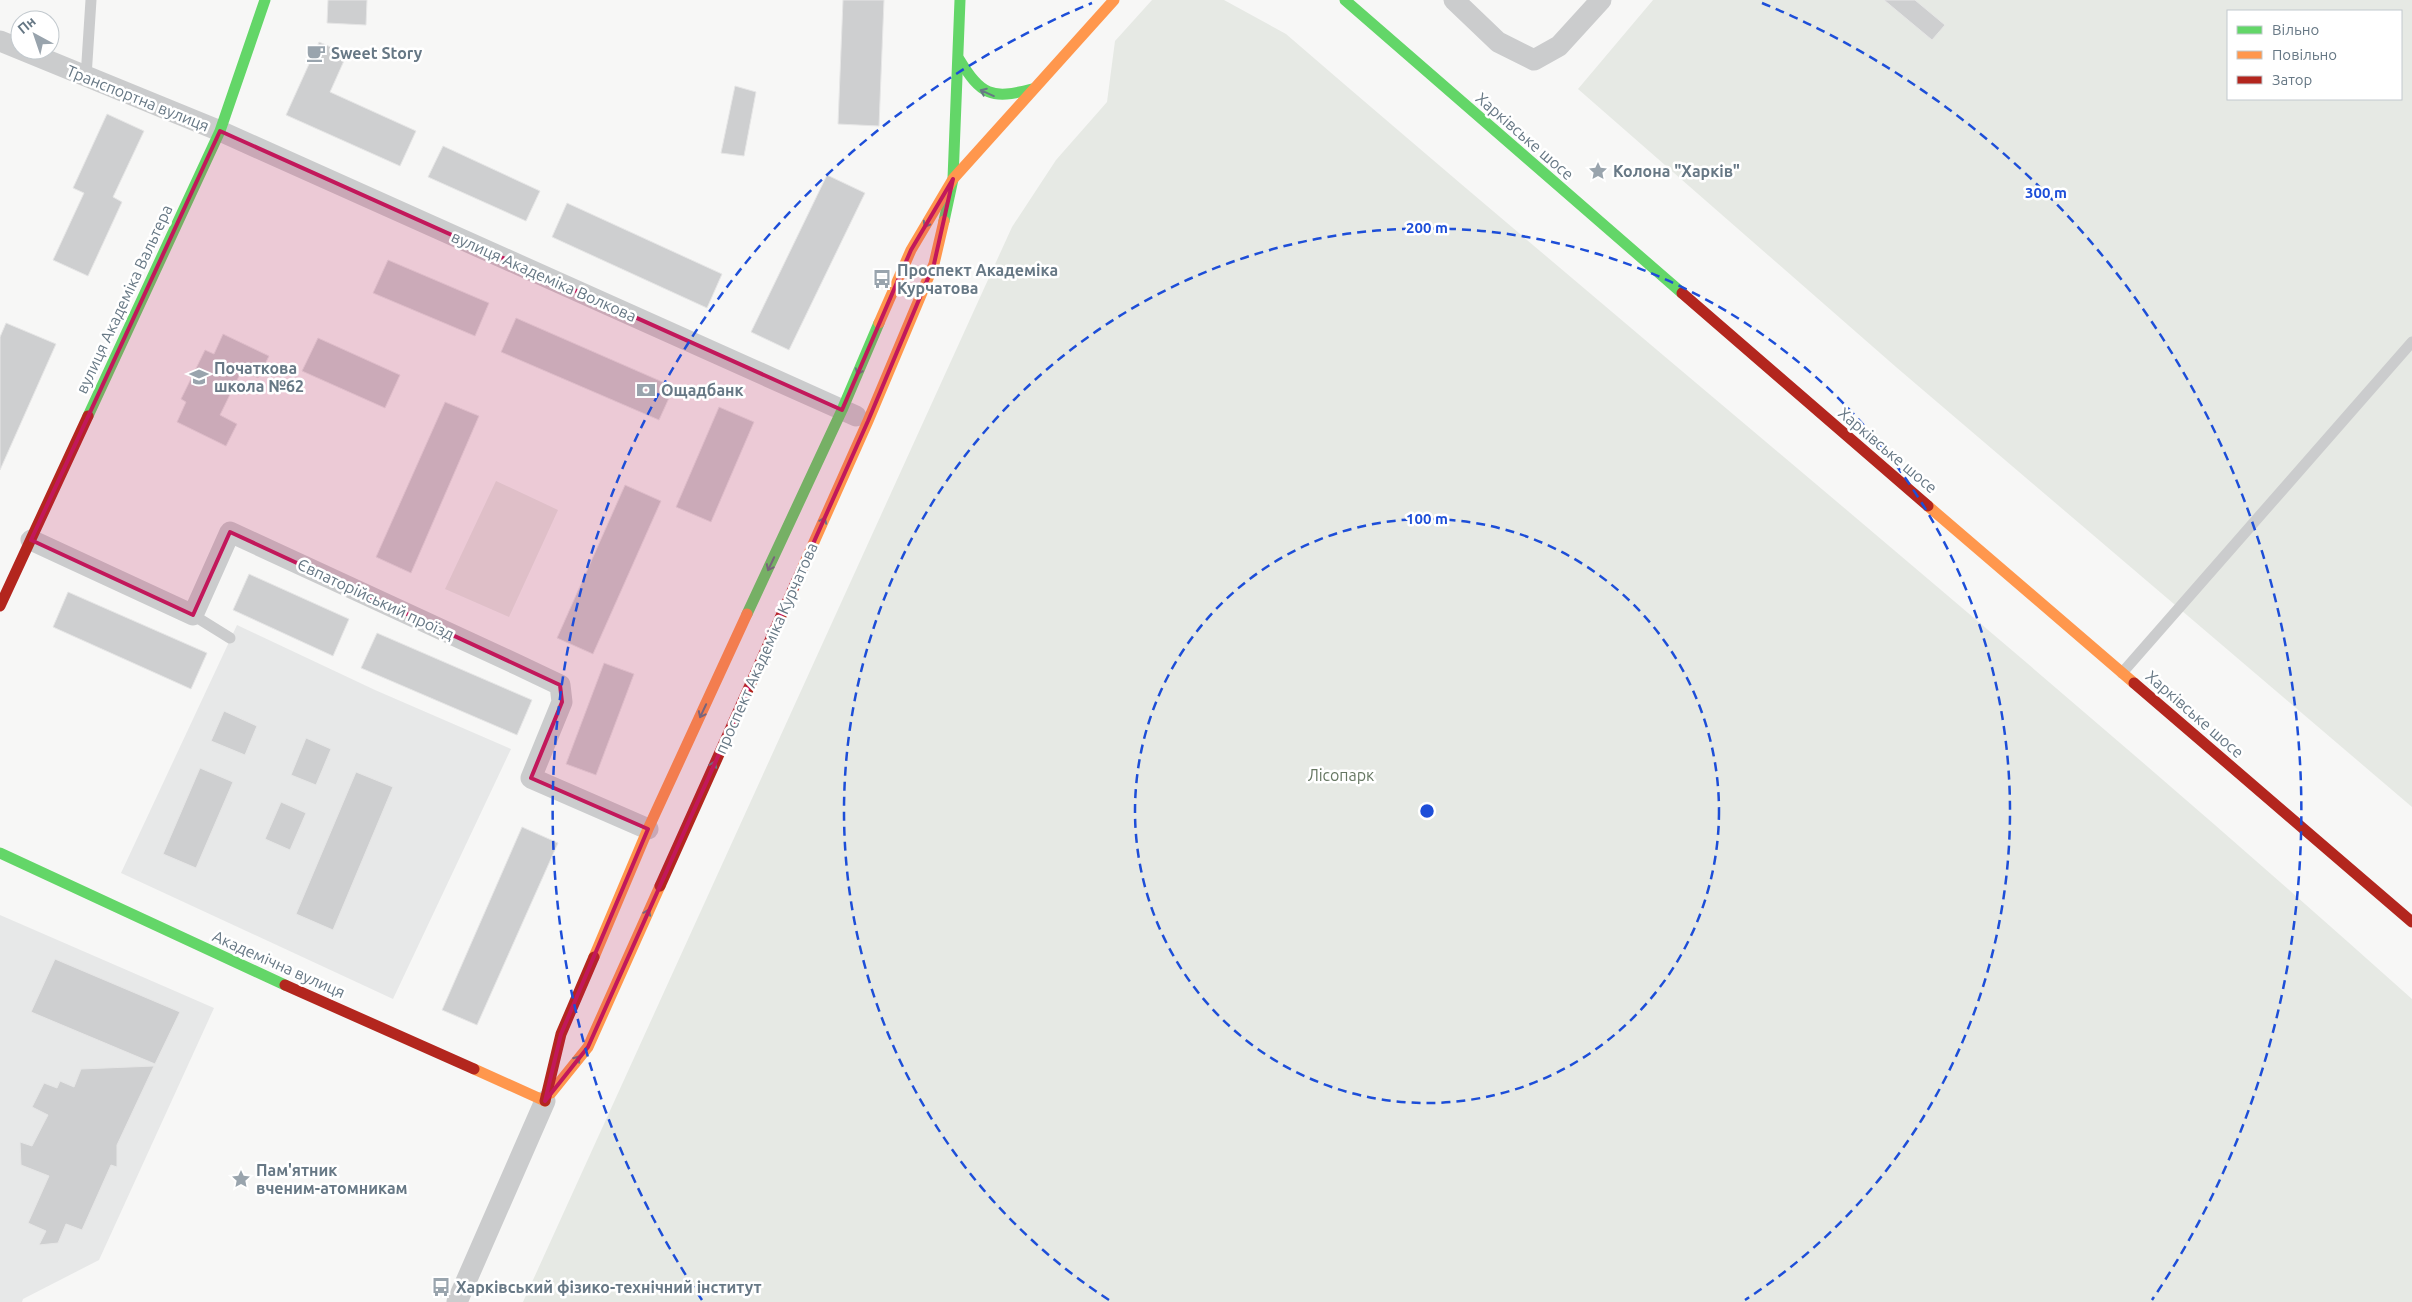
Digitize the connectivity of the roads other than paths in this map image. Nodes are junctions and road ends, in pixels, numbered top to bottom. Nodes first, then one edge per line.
1 (92, 0) edge
2 (264, 0) edge
3 (960, 0) edge
4 (1114, 0) edge
5 (1454, 0) edge
6 (1600, 0) edge
7 (1351, 2) edge
8 (0, 41) edge
9 (959, 59) junction
10 (86, 77) junction
11 (1032, 89) junction
12 (220, 131) junction
13 (953, 179) junction
14 (2412, 342) edge
15 (842, 410) junction
16 (868, 421) junction
17 (31, 540) junction
18 (0, 606) edge
19 (194, 615) junction
20 (230, 638) dead end
21 (2122, 673) junction
22 (648, 829) junction
23 (0, 853) edge
24 (2412, 922) edge
25 (546, 1101) junction
26 (457, 1302) edge

1 - 10 lane
2 - 12 street, вулиця Академіка Вальтера
3 - 9 street, проспект Академіка Курчатова
4 - 11 street
5 - 6 street
7 - 21 street, Харківське шосе
8 - 10 street, Транспортна вулиця
11 -> 9 street
9 - 13 street, проспект Академіка Курчатова
10 - 12 street, Транспортна вулиця
11 - 13 street
12 - 15 street, вулиця Академіка Волкова
12 - 17 street, вулиця Академіка Вальтера
13 -> 15 street, проспект Академіка Курчатова
13 - 16 street, проспект Академіка Курчатова
14 - 21 lane
15 - 16 street, вулиця Академіка Волкова
15 -> 22 street, проспект Академіка Курчатова
25 -> 16 street, проспект Академіка Курчатова
17 - 18 street, вулиця Академіка Вальтера
17 - 19 street
19 - 20 lane
19 - 22 street, Євпаторійський проїзд
21 - 24 street, Харківське шосе
22 - 25 street, проспект Академіка Курчатова
23 - 25 street, Академічна вулиця
25 - 26 street, проспект Академіка Курчатова

